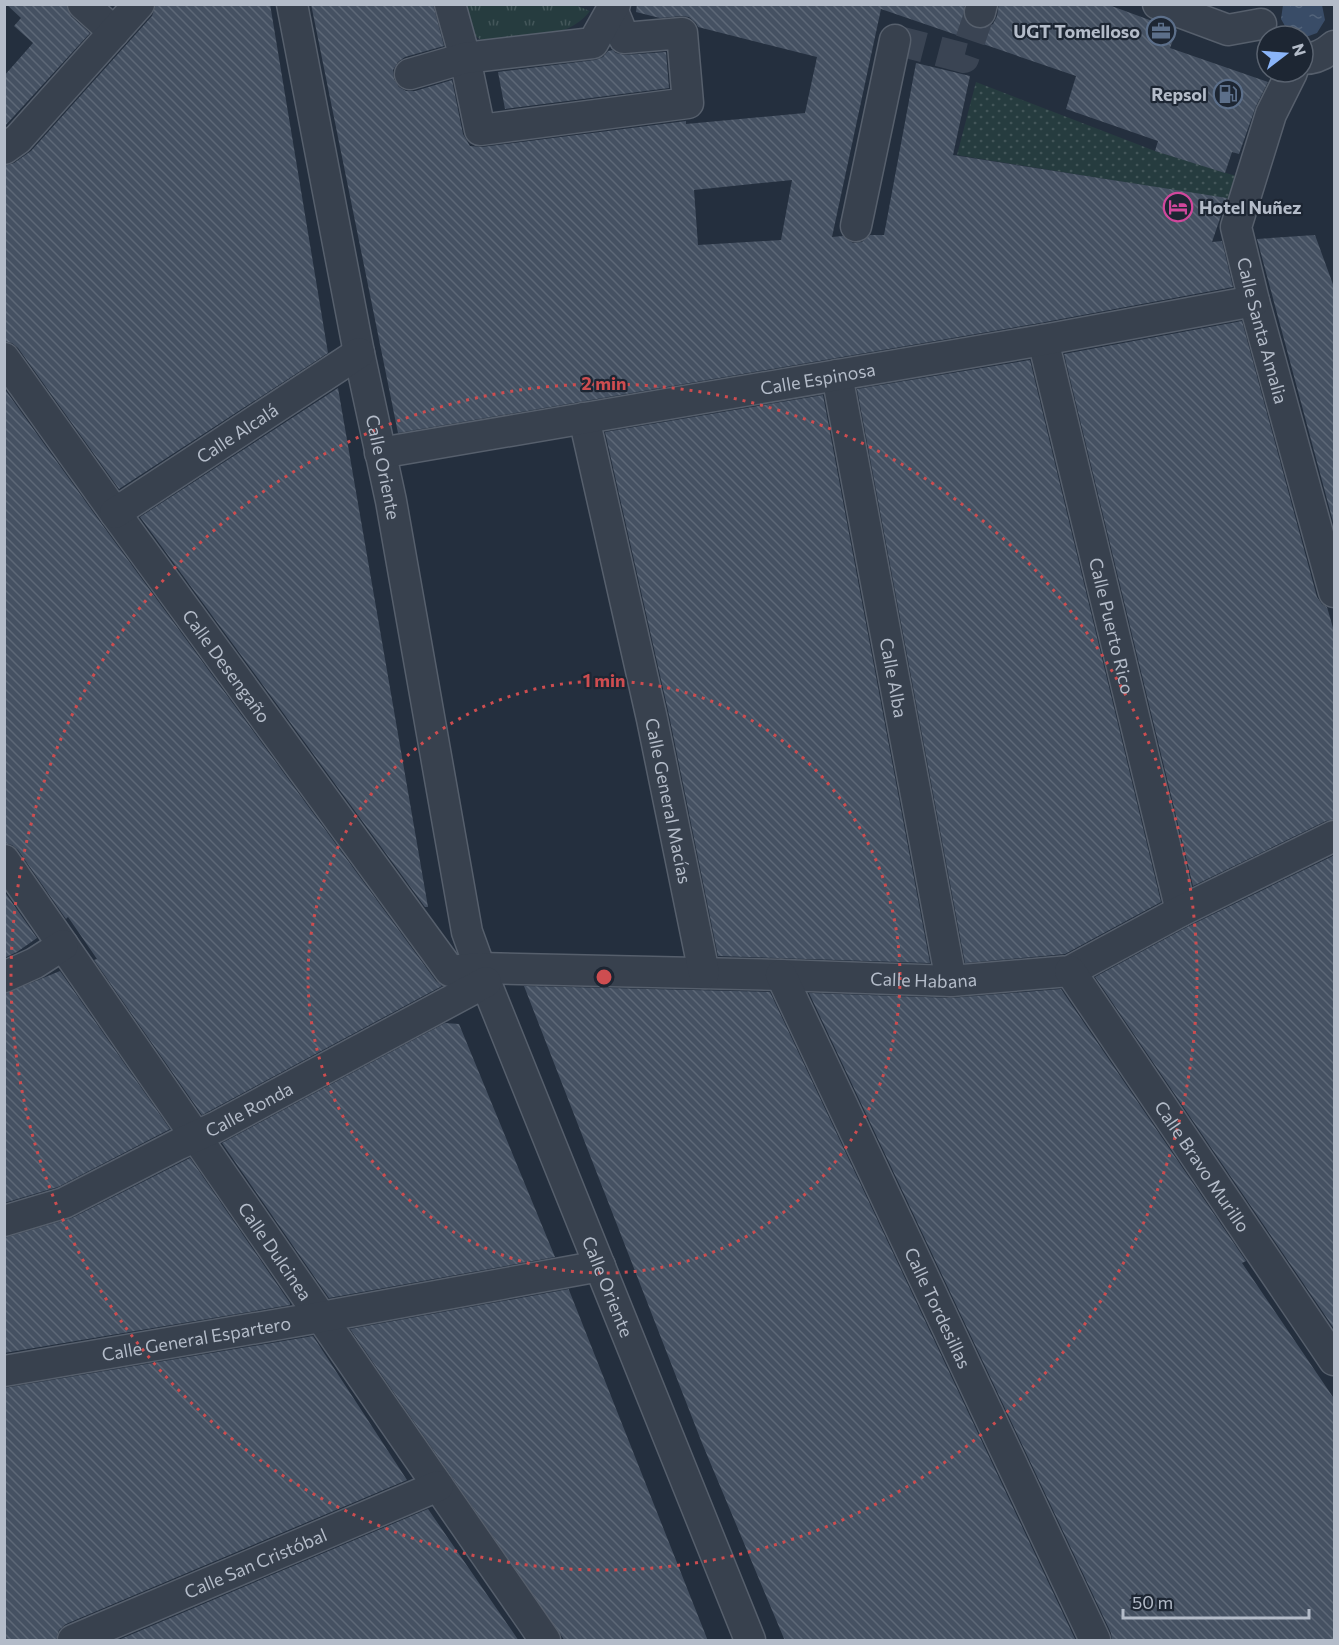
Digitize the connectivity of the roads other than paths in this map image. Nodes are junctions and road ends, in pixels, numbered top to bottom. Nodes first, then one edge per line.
1 (83, 4) edge
2 (139, 4) edge
3 (292, 4) edge
4 (450, 4) edge
5 (1158, 4) edge
6 (614, 8) edge
7 (1264, 22) edge
8 (114, 32) junction
9 (895, 40) dead end
10 (1335, 46) edge
11 (465, 58) junction
12 (1315, 58) edge
13 (410, 74) dead end
14 (1286, 84) edge
15 (4, 149) edge
16 (856, 226) dead end
17 (1254, 301) junction
18 (1043, 340) junction
19 (359, 353) junction
20 (4, 358) edge
21 (837, 375) junction
22 (584, 418) junction
23 (380, 453) junction
24 (115, 513) junction
25 (1335, 592) edge
26 (1335, 836) edge
27 (4, 860) edge
28 (1181, 911) junction
29 (467, 932) junction
30 (63, 945) junction
31 (442, 960) junction
32 (1070, 971) junction
33 (704, 973) junction
34 (483, 975) junction
35 (781, 975) junction
36 (4, 977) edge
37 (951, 981) junction
38 (195, 1137) junction
39 (4, 1221) edge
40 (600, 1266) junction
41 (321, 1317) junction
42 (1335, 1360) edge
43 (4, 1371) edge
44 (438, 1486) junction
45 (73, 1641) edge
46 (544, 1641) edge
47 (750, 1641) edge
48 (1095, 1641) edge

1 - 8 street
2 - 8 street
3 - 19 street, Calle Oriente
4 - 11 street
5 - 7 street
6 - 11 street
6 - 11 street
8 - 15 street
9 - 16 street
10 - 12 street
11 - 13 street
14 - 17 street, Calle Santa Amalia
17 - 18 street, Calle Espinosa
17 - 25 street, Calle Santa Amalia
18 - 21 street, Calle Espinosa
18 - 28 street, Calle Puerto Rico
19 - 23 street, Calle Oriente
19 - 24 street, Calle Alcalá
20 - 24 street, Calle Desengaño
21 - 22 street, Calle Espinosa
21 - 37 street, Calle Alba
22 - 23 street, Calle Espinosa
22 - 33 street, Calle General Macías
23 - 29 street, Calle Oriente
24 - 31 street, Calle Desengaño
26 - 28 street, Calle Habana
27 - 30 street, Calle Dulcinea
28 - 32 street, Calle Habana
29 - 31 street
29 - 34 street, Calle Oriente
30 - 36 street
30 - 38 street, Calle Dulcinea
31 - 34 street, Calle Habana
32 - 37 street, Calle Habana
32 - 42 street, Calle Bravo Murillo
33 - 34 street, Calle Habana
33 - 35 street, Calle Habana
34 - 38 street, Calle Ronda
34 - 40 street, Calle Oriente
35 - 37 street, Calle Habana
35 - 48 street, Calle Tordesillas
38 - 39 street, Calle Ronda
38 - 41 street, Calle Dulcinea
40 - 41 street, Calle General Espartero
40 - 47 street, Calle Oriente
41 - 43 street, Calle General Espartero
41 - 44 street, Calle Dulcinea
44 - 45 street, Calle San Cristóbal
44 - 46 street, Calle Dulcinea

